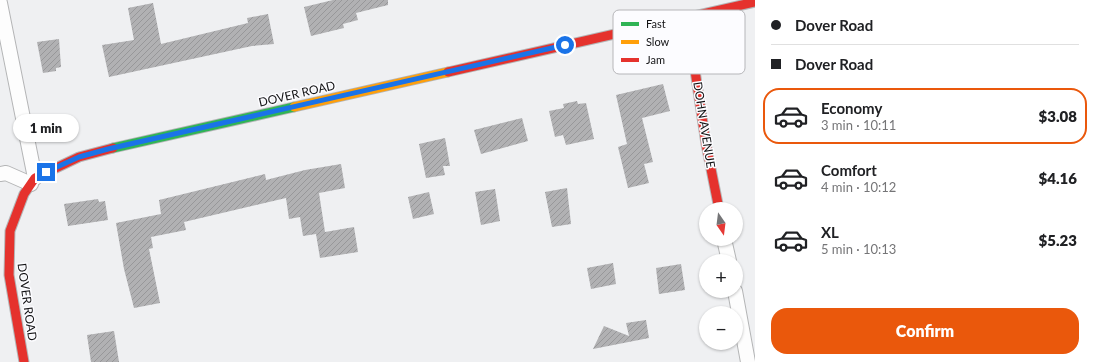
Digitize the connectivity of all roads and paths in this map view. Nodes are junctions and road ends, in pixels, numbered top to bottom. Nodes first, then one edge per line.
1 (755, 2) edge
2 (0, 3) edge
3 (719, 10) edge
4 (613, 34) edge
5 (696, 74) edge
6 (0, 174) edge
7 (33, 181) junction
8 (718, 202) edge
9 (735, 298) edge
10 (24, 362) edge
11 (748, 362) edge

1 - 3 street, DOVER ROAD
2 - 7 street
4 - 7 street, DOVER ROAD
5 - 8 street, DOHN AVENUE
6 - 7 street
7 - 10 street, DOVER ROAD
9 - 11 street

